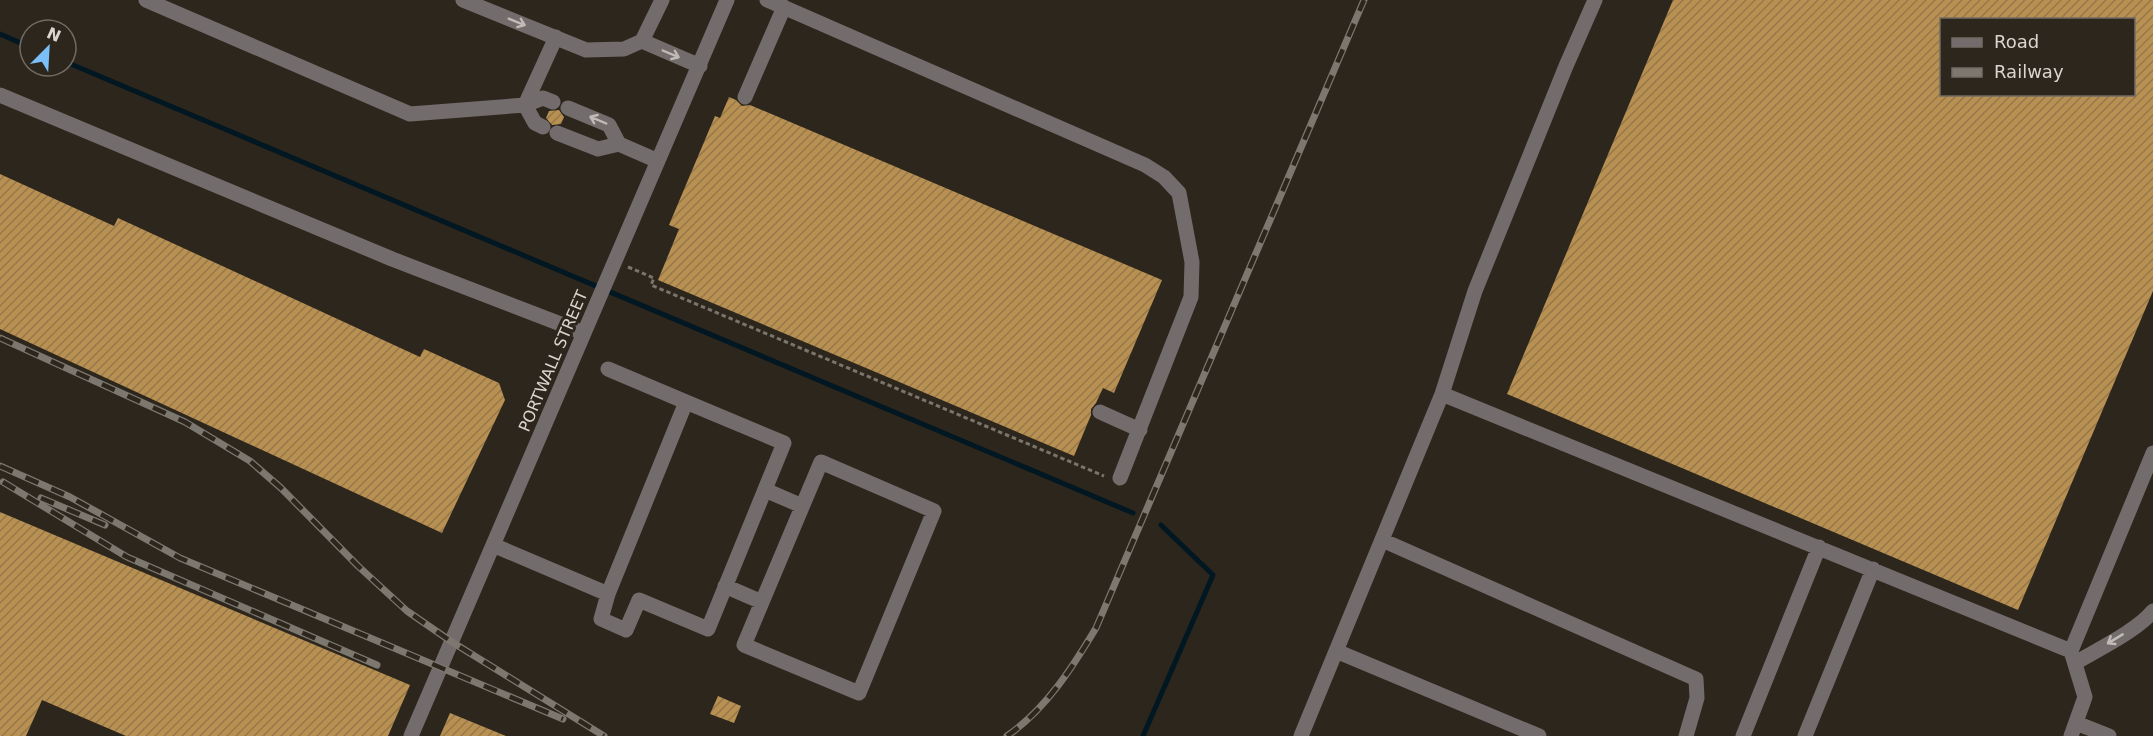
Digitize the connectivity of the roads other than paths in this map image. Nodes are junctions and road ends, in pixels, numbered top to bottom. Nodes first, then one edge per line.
1 (146, 0) edge
2 (463, 0) edge
3 (662, 0) edge
4 (727, 0) edge
5 (767, 0) edge
6 (1595, 0) edge
7 (784, 7) junction
8 (556, 37) junction
9 (642, 41) junction
10 (700, 66) junction
11 (0, 95) edge
12 (745, 97) dead end
13 (553, 102) dead end
14 (525, 105) junction
15 (568, 108) dead end
16 (619, 144) junction
17 (658, 161) junction
18 (584, 333) junction
19 (608, 369) dead end
20 (1442, 394) junction
21 (686, 402) junction
22 (1100, 412) dead end
23 (1140, 430) junction
24 (2153, 453) edge
25 (1120, 478) road end
26 (765, 490) junction
27 (802, 506) junction
28 (1382, 540) junction
29 (494, 545) junction
30 (1819, 547) junction
31 (1873, 569) junction
32 (725, 586) junction
33 (608, 594) junction
34 (762, 602) junction
35 (2153, 611) edge
36 (1336, 651) junction
37 (2073, 657) junction
38 (2073, 730) edge
39 (1808, 735) edge
40 (411, 736) edge
41 (1301, 736) edge
42 (1539, 736) edge
43 (1686, 736) edge
44 (1743, 736) edge
45 (2109, 736) edge

1 - 14 street
2 -> 8 street
3 - 9 street
4 - 10 street, PORTWALL STREET
5 - 7 street
6 - 20 street
7 - 12 street
7 - 23 street
8 - 9 street
8 - 14 street
9 -> 10 street
10 - 17 street, PORTWALL STREET
11 - 18 street
13 - 14 street
14 - 16 street
16 -> 15 street
16 - 17 street
17 - 18 street, PORTWALL STREET
18 - 29 street, PORTWALL STREET
19 - 21 street
20 - 28 street
20 - 30 street
21 - 26 street
21 - 33 street
22 - 23 street
23 - 25 street
24 - 37 street
26 - 27 street
26 - 32 street
27 - 34 street
27 - 34 street
28 - 36 street
28 - 43 street
29 - 33 street
29 - 40 street, PORTWALL STREET
30 - 31 street
30 - 44 street
31 - 37 street
31 - 39 street
32 - 33 street
32 - 34 street
35 -> 37 street
36 - 41 street
36 - 42 street
37 - 38 street
38 - 45 street

